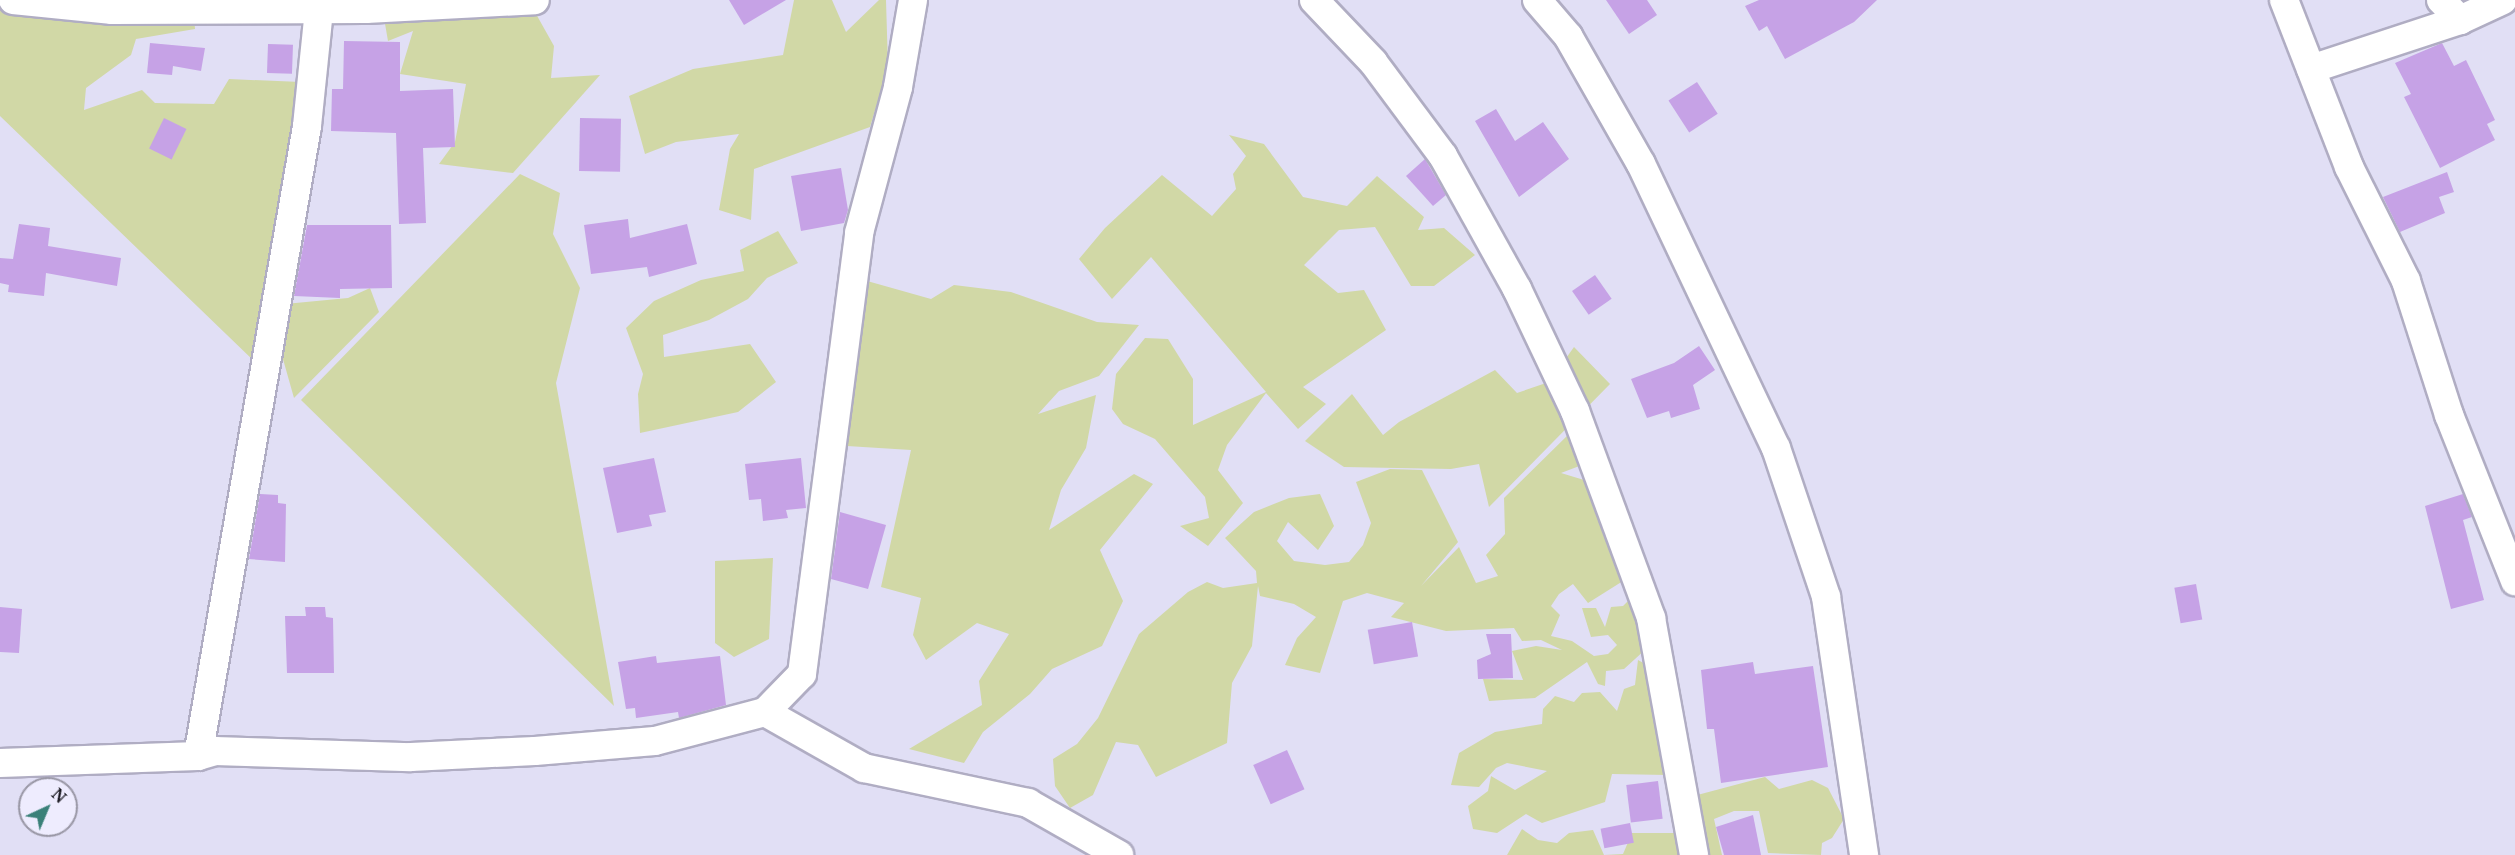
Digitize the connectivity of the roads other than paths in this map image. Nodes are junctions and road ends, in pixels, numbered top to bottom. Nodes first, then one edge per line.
1 (13, 0) edge
2 (535, 0) edge
3 (913, 0) edge
4 (1314, 0) edge
5 (1537, 0) edge
6 (2284, 0) edge
7 (2503, 0) edge
8 (319, 9) junction
9 (2450, 10) edge
10 (2311, 69) junction
11 (2515, 581) edge
12 (765, 712) junction
13 (198, 756) junction
14 (0, 763) edge
15 (1119, 855) edge
16 (1694, 855) edge
17 (1864, 855) edge

1 - 8 street
2 - 8 street
3 - 12 street
4 - 16 street
5 - 17 street
6 - 10 street
7 - 9 street
8 - 13 street
9 - 10 street
10 - 11 street
12 - 13 street
12 - 15 street
13 - 14 street

